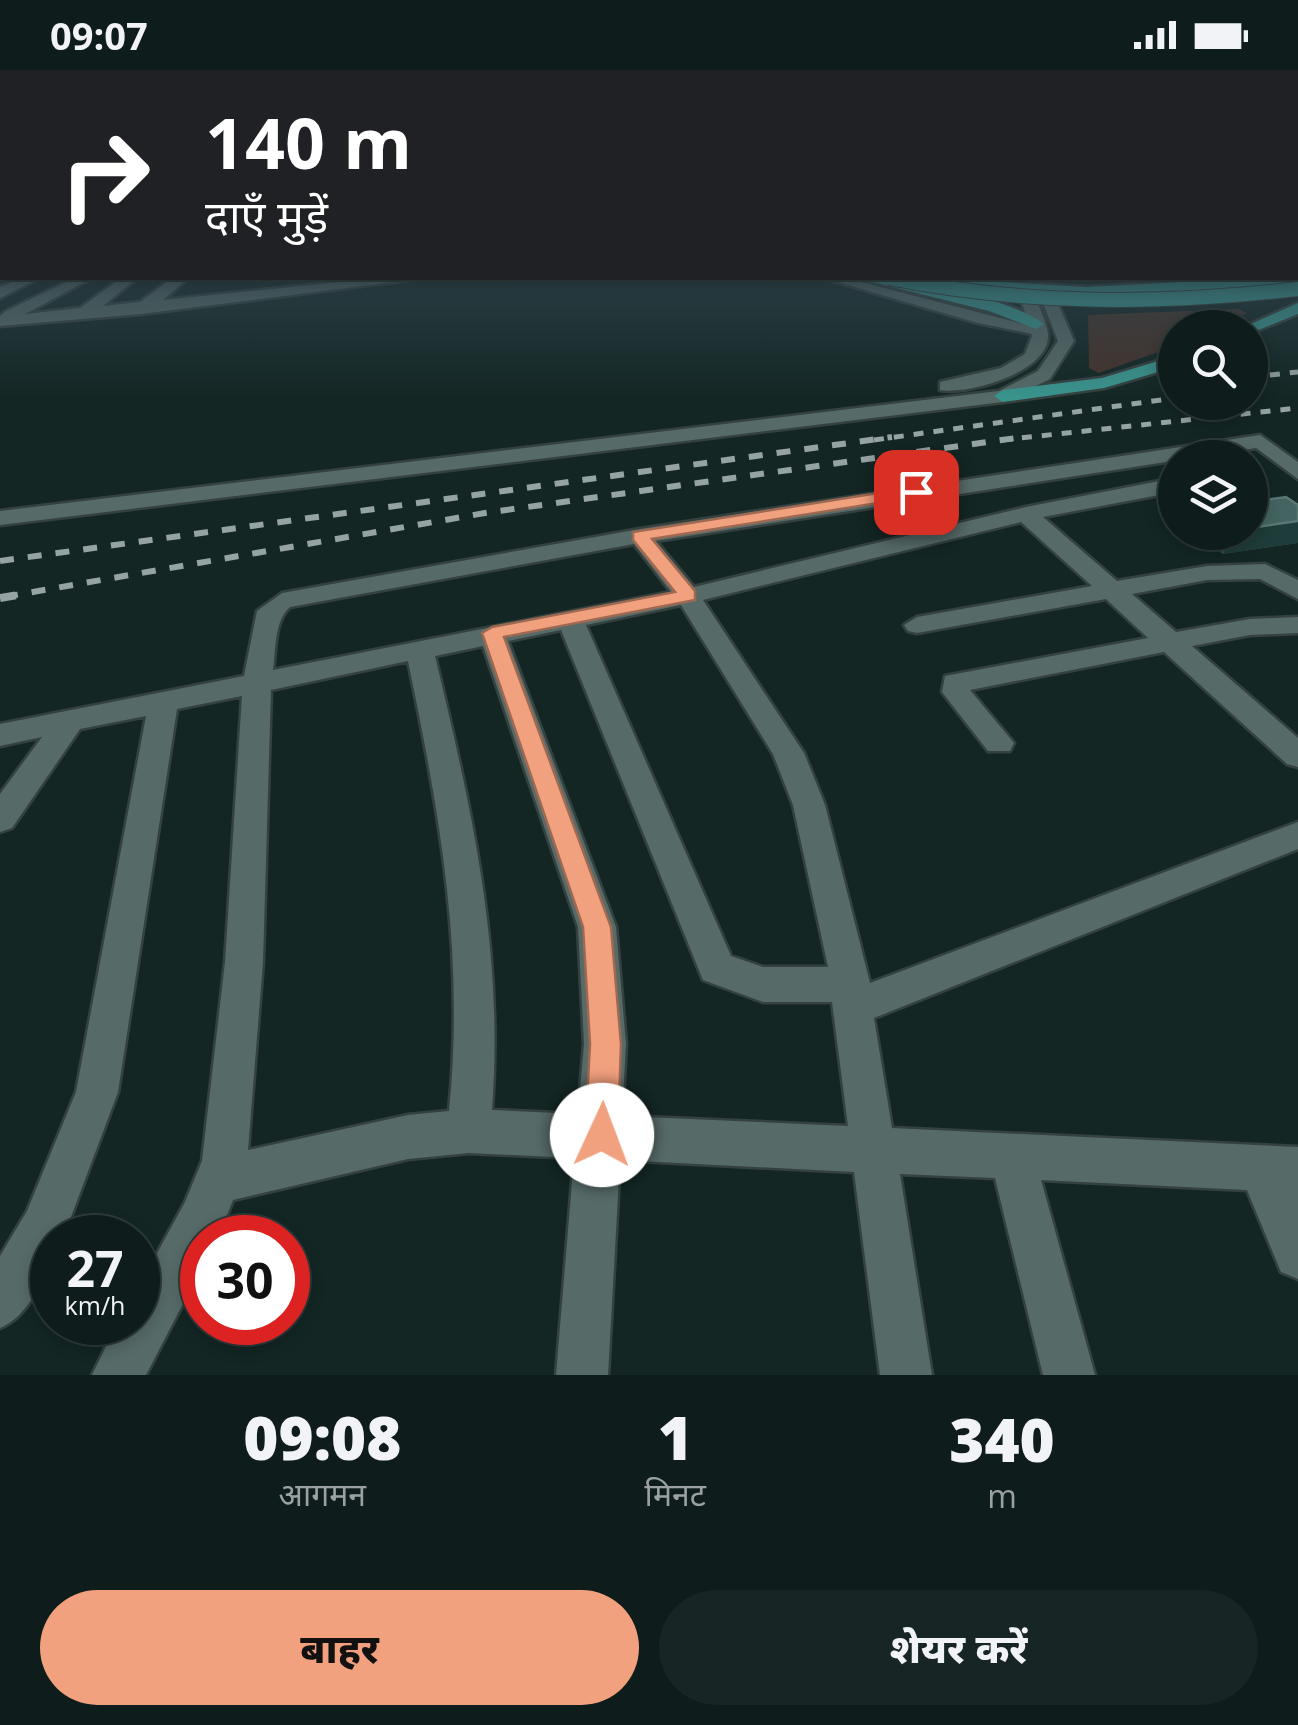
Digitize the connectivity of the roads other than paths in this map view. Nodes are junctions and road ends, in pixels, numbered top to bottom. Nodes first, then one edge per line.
1 (29, 280) edge
2 (81, 280) edge
3 (127, 280) edge
4 (178, 280) edge
5 (229, 280) edge
6 (274, 280) edge
7 (316, 280) edge
8 (370, 280) edge
9 (838, 280) edge
10 (873, 280) edge
11 (899, 280) edge
12 (942, 280) edge
13 (1298, 280) edge
14 (1192, 284) edge
15 (304, 290) junction
16 (1298, 292) edge
17 (0, 293) edge
18 (259, 295) junction
19 (202, 302) junction
20 (1038, 308) junction
21 (1298, 308) edge
22 (141, 309) junction
23 (80, 315) junction
24 (0, 320) edge
25 (1268, 320) edge
26 (1158, 366) edge
27 (1007, 372) junction
28 (1034, 380) junction
29 (1003, 396) junction
30 (1288, 459) edge
31 (1089, 466) junction
32 (1158, 488) edge
33 (1128, 496) junction
34 (0, 498) edge
35 (1026, 514) junction
36 (0, 518) edge
37 (640, 536) junction
38 (1106, 590) junction
39 (1298, 590) edge
40 (688, 596) junction
41 (570, 619) junction
42 (917, 625) dead end
43 (1298, 625) edge
44 (1268, 626) junction
45 (492, 633) junction
46 (1166, 642) junction
47 (419, 647) junction
48 (1298, 651) edge
49 (257, 682) junction
50 (162, 702) junction
51 (70, 721) junction
52 (0, 735) edge
53 (999, 743) dead end
54 (1298, 756) edge
55 (0, 818) edge
56 (1298, 835) edge
57 (852, 996) junction
58 (469, 1131) junction
59 (602, 1135) junction
60 (872, 1148) junction
61 (1012, 1156) junction
62 (1279, 1170) edge
63 (219, 1180) junction
64 (1298, 1255) edge
65 (0, 1303) edge
66 (118, 1375) edge
67 (582, 1375) edge
68 (906, 1375) edge
69 (1069, 1375) edge

1 - 17 street
2 - 24 street
3 - 23 street
4 - 22 street
5 - 19 street
6 - 18 street
7 - 15 street
8 - 15 street
9 - 20 street
10 - 20 highway
11 - 16 highway, bridge
12 - 20 highway
13 - 14 highway
14 - 20 highway
15 - 18 street
16 - 20 highway
18 - 19 street
19 - 22 street
20 - 27 street
20 - 28 street
21 - 25 highway
22 - 23 street
23 - 24 street
26 - 29 highway
27 - 28 street
27 - 34 street
28 - 29 street
29 - 36 street
30 - 31 street
31 - 33 street
31 - 37 street
32 - 33 street
33 - 35 street
35 - 38 street
35 - 40 street
37 - 40 street
37 - 49 street
38 - 39 street
38 - 42 street
38 - 46 street
40 - 41 street
40 - 57 street
41 - 45 street
41 - 57 street
43 - 44 street
44 - 46 street
44 - 48 street
45 - 47 street
45 - 59 street
46 - 53 street
46 - 54 street
47 - 49 street
47 - 58 street
49 - 50 street
49 - 63 street
50 - 51 street
50 - 65 street
51 - 52 street
51 - 55 street
56 - 57 street
57 - 60 street
58 - 59 street
58 - 63 street
59 - 60 street
59 - 67 street
60 - 61 street
60 - 68 street
61 - 62 street
61 - 69 street
62 - 64 street
63 - 66 street

